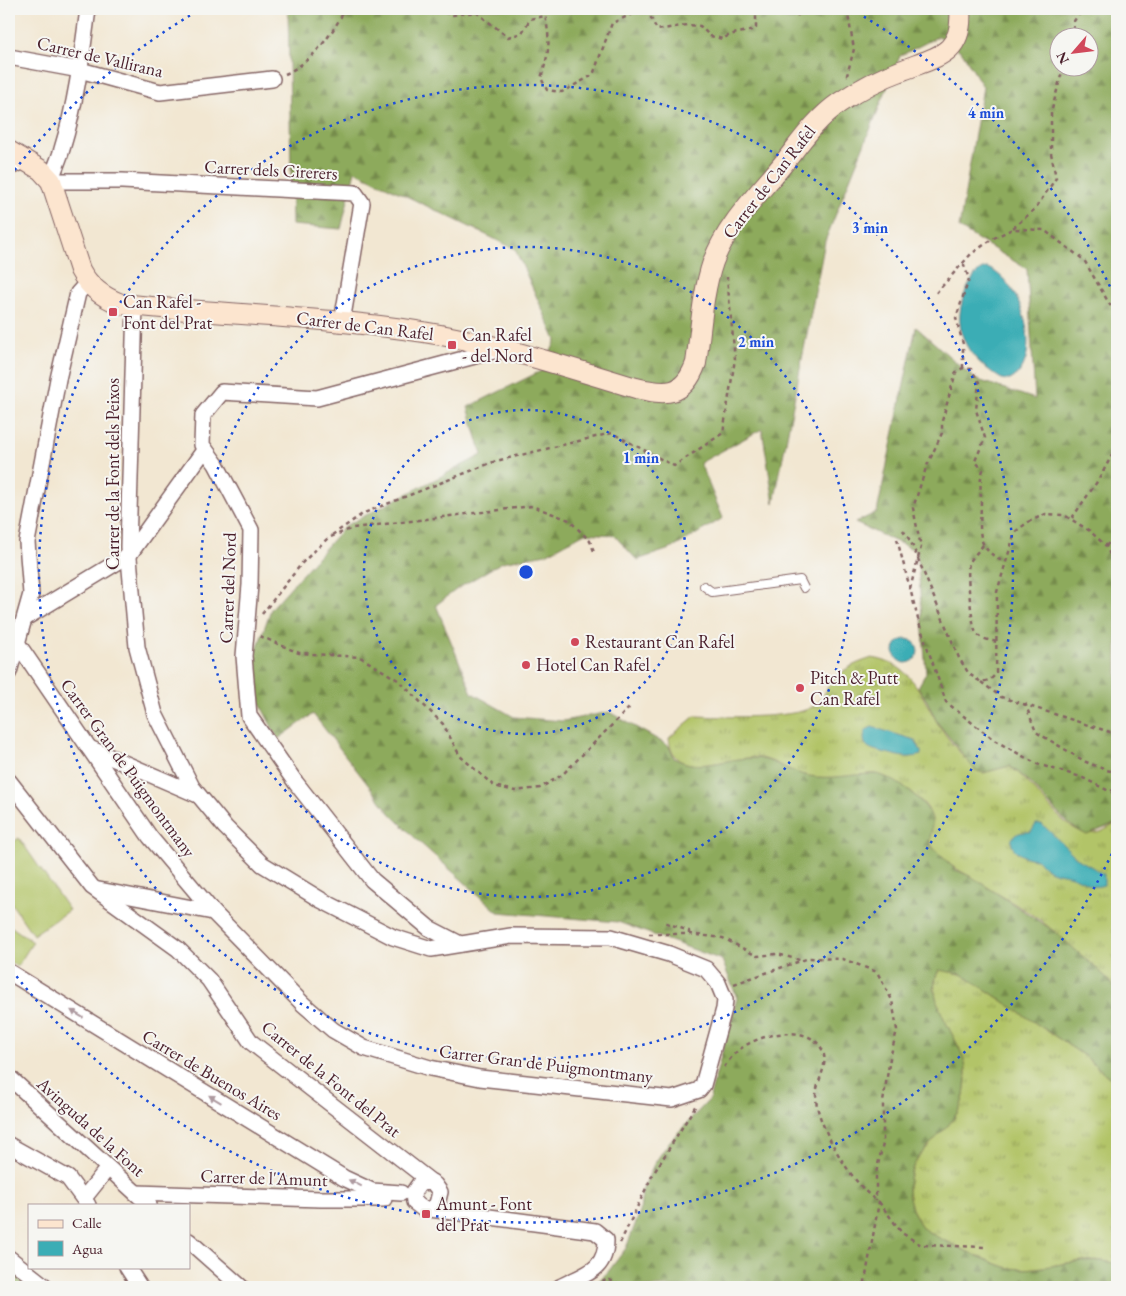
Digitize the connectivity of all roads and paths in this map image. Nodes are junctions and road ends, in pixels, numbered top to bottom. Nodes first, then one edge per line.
1 (88, 9) edge
2 (345, 9) edge
3 (429, 9) edge
4 (639, 9) edge
5 (651, 9) edge
6 (802, 9) edge
7 (836, 9) edge
8 (960, 9) edge
9 (1083, 9) edge
10 (842, 10) edge
11 (1074, 28) edge
12 (9, 57) edge
13 (80, 70) junction
14 (1060, 78) edge
15 (272, 79) joint
16 (839, 102) junction
17 (9, 151) edge
18 (18, 164) edge
19 (52, 181) junction
20 (1012, 229) junction
21 (718, 249) junction
22 (965, 260) junction
23 (87, 283) junction
24 (936, 293) dead end
25 (135, 305) junction
26 (1117, 316) edge
27 (342, 322) junction
28 (502, 349) junction
29 (963, 368) junction
30 (1117, 446) edge
31 (205, 449) junction
32 (1072, 518) junction
33 (903, 530) dead end
34 (1117, 533) edge
35 (328, 538) junction
36 (897, 539) dead end
37 (983, 545) junction
38 (1106, 546) junction
39 (595, 554) dead end
40 (128, 555) junction
41 (918, 558) junction
42 (1004, 562) junction
43 (1117, 570) edge
44 (704, 586) dead end
45 (804, 588) dead end
46 (910, 589) junction
47 (25, 618) junction
48 (248, 630) junction
49 (9, 631) edge
50 (997, 642) junction
51 (18, 643) junction
52 (9, 672) edge
53 (981, 682) junction
54 (1025, 703) junction
55 (632, 705) dead end
56 (1117, 731) edge
57 (89, 748) junction
58 (1117, 772) edge
59 (9, 781) edge
60 (1117, 788) edge
61 (1111, 791) junction
62 (198, 795) junction
63 (1117, 795) edge
64 (95, 889) junction
65 (213, 912) junction
66 (664, 922) dead end
67 (646, 934) dead end
68 (689, 934) junction
69 (460, 944) junction
70 (802, 960) junction
71 (9, 972) edge
72 (720, 989) junction
73 (720, 1072) dead end
74 (9, 1077) edge
75 (699, 1090) junction
76 (9, 1145) edge
77 (108, 1168) junction
78 (136, 1193) junction
79 (417, 1194) junction
80 (86, 1202) edge
81 (878, 1202) junction
82 (148, 1204) edge
83 (190, 1242) edge
84 (987, 1247) dead end
85 (606, 1254) junction
86 (9, 1258) edge
87 (128, 1268) edge
88 (46, 1287) edge
89 (140, 1287) edge
90 (241, 1287) edge
91 (560, 1287) edge
92 (607, 1287) edge
93 (623, 1287) edge
94 (864, 1287) edge

1 - 13 street
2 - 15 path
3 - 4 path
5 - 6 path
7 - 10 path
8 - 16 street, Carrer de Can Rafel
9 - 11 path
10 - 16 path
12 - 13 street, Carrer de Vallirana
13 - 15 street, Carrer de Vallirana
13 - 19 street
14 - 20 path
16 - 21 street, Carrer de Can Rafel
17 - 18 street
18 - 19 street
19 - 23 street
19 - 27 street, Carrer dels Cirerers
20 - 22 path
20 - 26 path
21 - 28 street, Carrer de Can Rafel
21 - 35 path
22 - 24 path
22 - 29 path
23 - 25 street, Carrer de Can Rafel
23 - 47 street
25 - 27 street, Carrer de Can Rafel
25 - 40 street, Carrer de la Font dels Peixos
27 - 28 street, Carrer de Can Rafel
28 - 31 street, Carrer del Nord
29 - 37 path
29 - 41 path
30 - 32 path
31 - 40 street
31 - 48 street, Carrer del Nord
32 - 38 path
32 - 42 path
33 - 41 path
34 - 38 path
35 - 39 path
35 - 48 path
36 - 46 path
37 - 42 path
37 - 50 path
38 - 43 path
40 - 47 street
40 - 62 street, Carrer de la Font dels Peixos
41 - 46 path
41 - 53 path
42 - 50 path
44 - 45 lane
46 - 61 path
47 - 51 street
48 - 55 path
48 - 69 street, Carrer del Nord
49 - 51 street, Carrer Gran de Puigmontmany
50 - 53 path
51 - 52 street
51 - 57 street, Carrer Gran de Puigmontmany
53 - 54 path
54 - 56 path
54 - 58 path
57 - 62 street
57 - 65 street, Carrer Gran de Puigmontmany
59 - 64 street, Carrer de la Font del Prat
60 - 61 path
61 - 63 path
62 - 69 street, Carrer de la Font dels Peixos
64 - 65 street
64 - 79 street, Carrer de la Font del Prat
65 - 75 street, Carrer Gran de Puigmontmany
66 - 68 path
67 - 68 path
68 - 70 path
69 - 72 street
70 - 72 path
70 - 81 path
79 -> 71 street, Carrer de Buenos Aires
72 - 75 street
73 - 81 path
74 - 77 street, Avinguda de la Font
75 - 85 path
76 - 80 street
77 - 78 street, Avinguda de la Font
77 - 80 street
78 - 79 street, Carrer de l'Amunt
78 - 82 street, Avinguda de la Font
79 - 85 street
81 - 84 path
81 - 94 path
83 - 90 street
85 - 91 street
86 - 88 street
87 - 89 street
92 - 93 path

